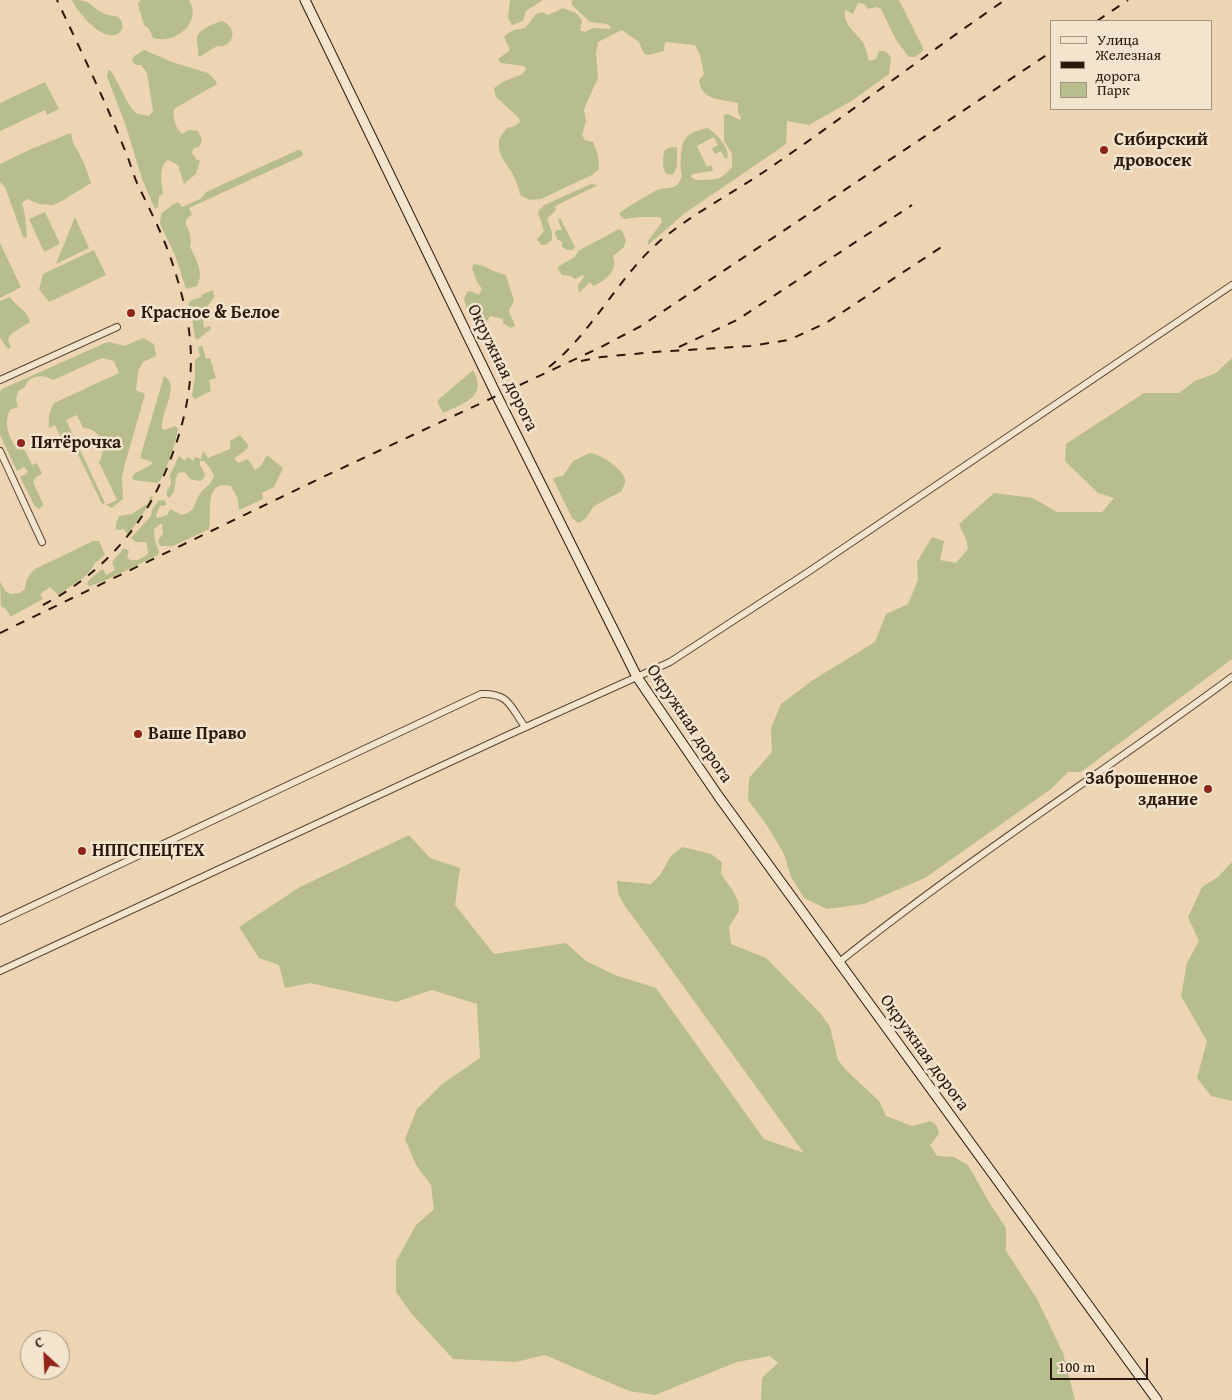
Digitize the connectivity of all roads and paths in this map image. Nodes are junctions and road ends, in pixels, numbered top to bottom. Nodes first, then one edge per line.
1 (305, 0) edge
2 (1232, 286) edge
3 (117, 328) dead end
4 (0, 380) edge
5 (0, 451) edge
6 (42, 542) dead end
7 (637, 677) junction
8 (1232, 677) edge
9 (525, 727) junction
10 (0, 921) edge
11 (838, 963) junction
12 (0, 971) edge
13 (1156, 1400) edge

1 - 7 main road, Окружная дорога
2 - 7 street
3 - 4 street
5 - 6 street
7 - 9 street
7 - 11 main road, Окружная дорога
8 - 11 street
9 - 10 street
9 - 12 street
11 - 13 main road, Окружная дорога

